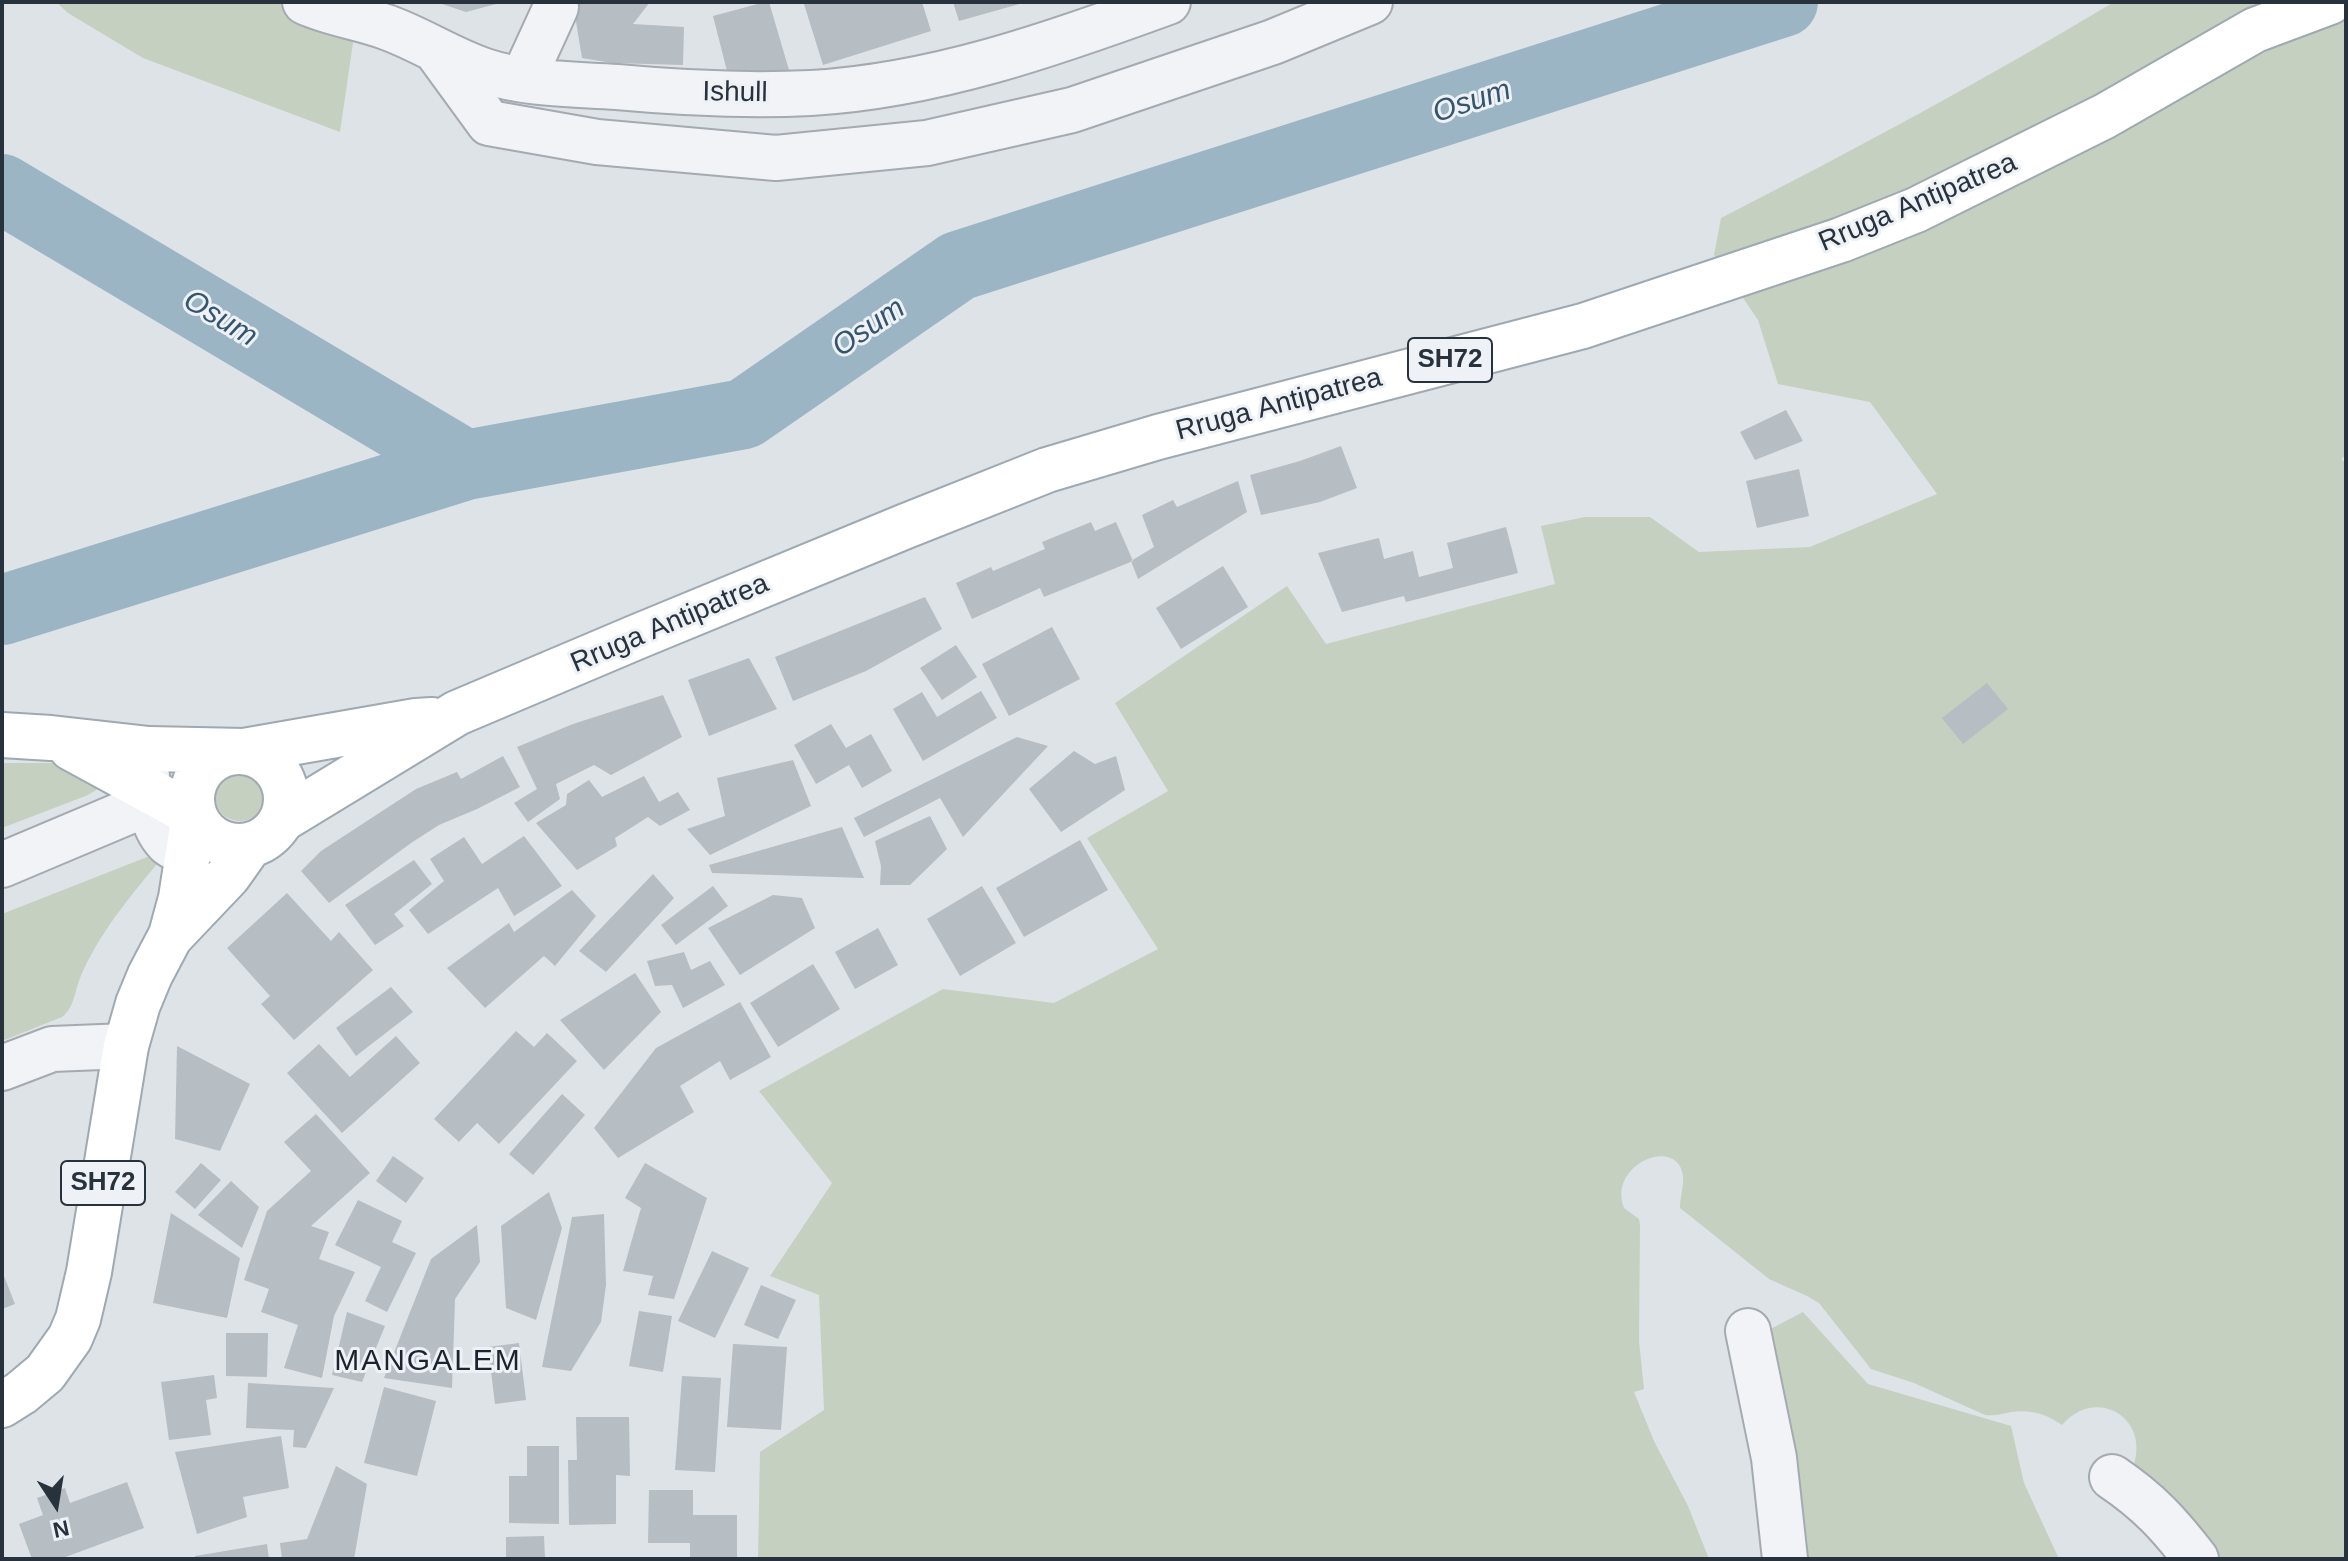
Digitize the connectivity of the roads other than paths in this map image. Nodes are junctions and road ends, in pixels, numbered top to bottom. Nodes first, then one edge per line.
1 (305, 2) edge
2 (1370, 2) edge
3 (2330, 2) edge
4 (1149, 5) edge
5 (556, 7) dead end
6 (435, 49) junction
7 (523, 79) junction
8 (457, 713) junction
9 (2, 735) edge
10 (244, 751) junction
11 (148, 780) junction
12 (266, 832) junction
13 (191, 834) junction
14 (2, 865) edge
15 (170, 937) junction
16 (126, 1046) junction
17 (2, 1068) edge
18 (1748, 1331) dead end
19 (2, 1405) edge
20 (2112, 1477) dead end
21 (1785, 1559) edge
22 (2196, 1559) edge

1 - 6 street, Ishull
2 - 6 street
3 - 8 main road, Rruga Antipatrea / SH72
4 - 7 street, Ishull
5 - 7 street
6 - 7 street, Ishull
8 - 10 main road, SH72
8 - 12 main road, Rruga Antipatrea / SH72
9 - 11 main road
10 - 11 main road
10 - 12 main road
10 - 13 main road, SH72
11 - 13 main road
11 - 14 street
12 - 13 main road
12 - 15 main road, Rruga Antipatrea / SH72
13 - 15 main road, SH72
15 - 16 main road, Rruga Antipatrea / SH72
16 - 17 street
16 - 19 main road, Rruga Antipatrea / SH72
18 - 21 street
20 - 22 street

